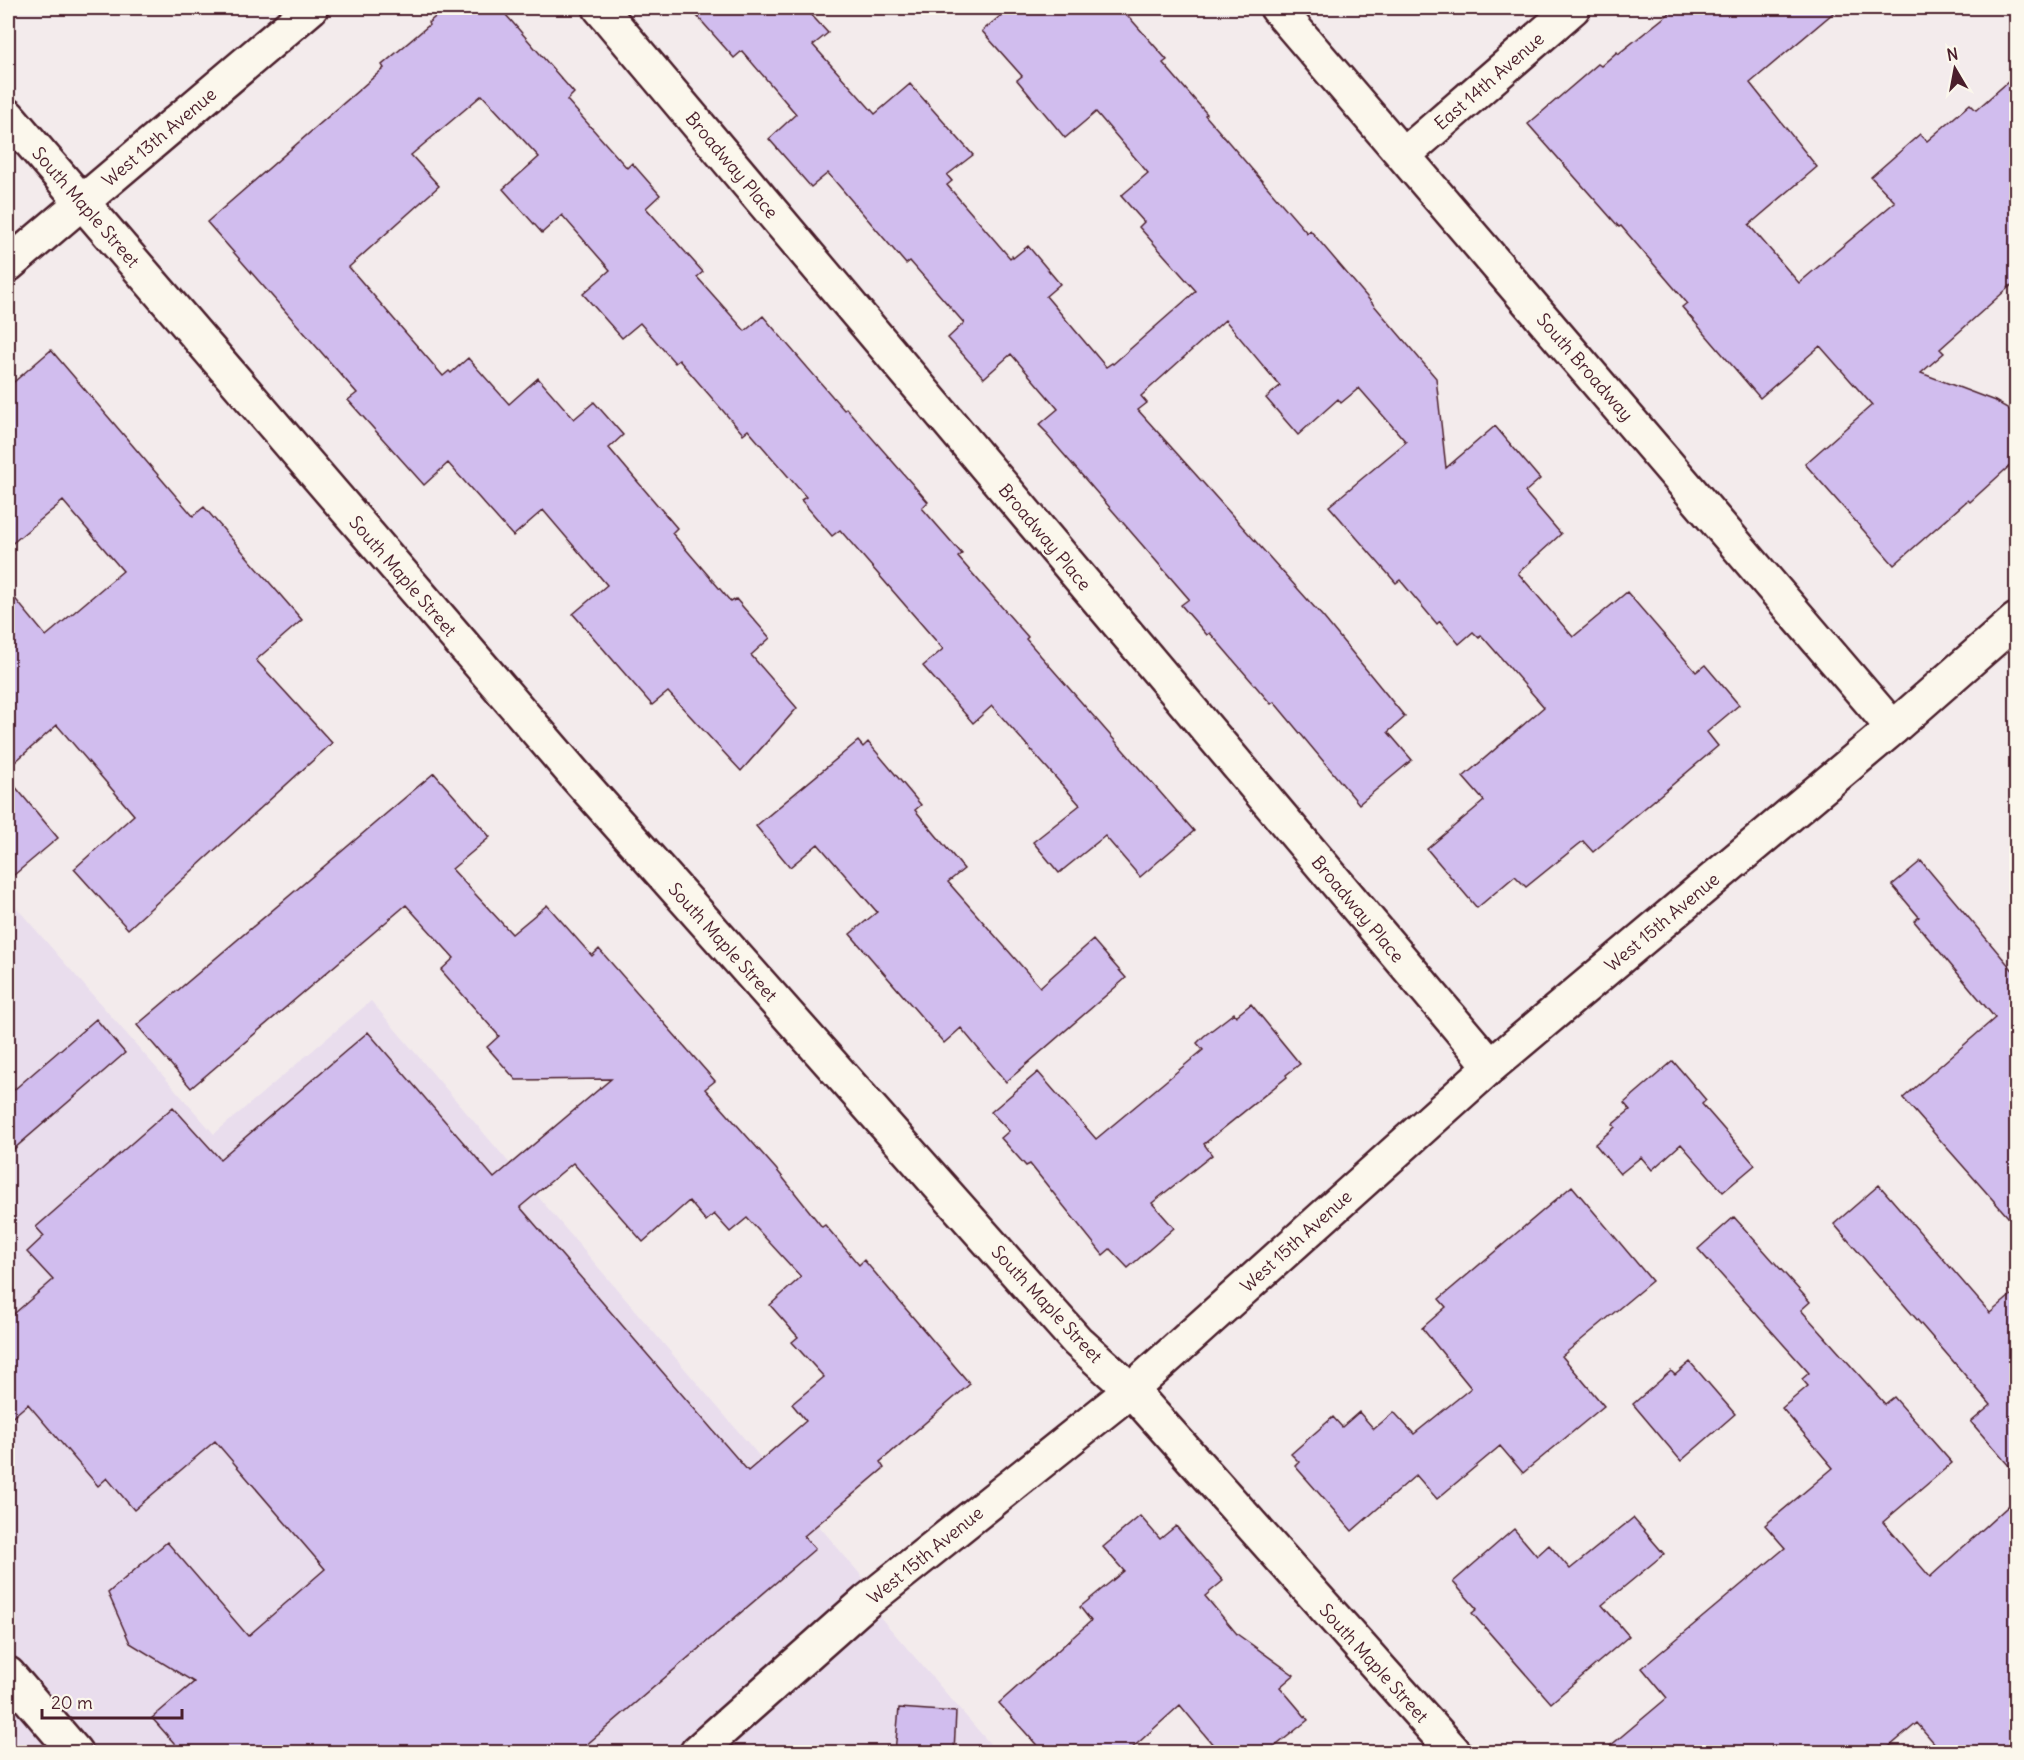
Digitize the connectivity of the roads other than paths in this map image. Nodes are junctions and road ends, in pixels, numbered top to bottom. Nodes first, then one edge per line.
1 (311, 8) edge
2 (600, 8) edge
3 (1277, 8) edge
4 (1574, 8) edge
5 (8, 116) edge
6 (1404, 155) junction
7 (82, 203) junction
8 (8, 265) edge
9 (2016, 620) edge
10 (1893, 728) junction
11 (1491, 1066) junction
12 (1131, 1390) junction
13 (8, 1674) edge
14 (75, 1752) edge
15 (697, 1752) edge
16 (1454, 1752) edge

1 - 7 street, West 13th Avenue
2 - 11 street, Broadway Place
3 - 6 street, South Broadway
4 - 6 street, East 14th Avenue
5 - 7 street, South Maple Street
6 - 10 street, South Broadway
7 - 8 street, West 13th Avenue
7 - 12 street, South Maple Street
9 - 10 street, West 15th Avenue
10 - 11 street, West 15th Avenue
11 - 12 street, West 15th Avenue
12 - 15 street, West 15th Avenue
12 - 16 street, South Maple Street
13 - 14 street

